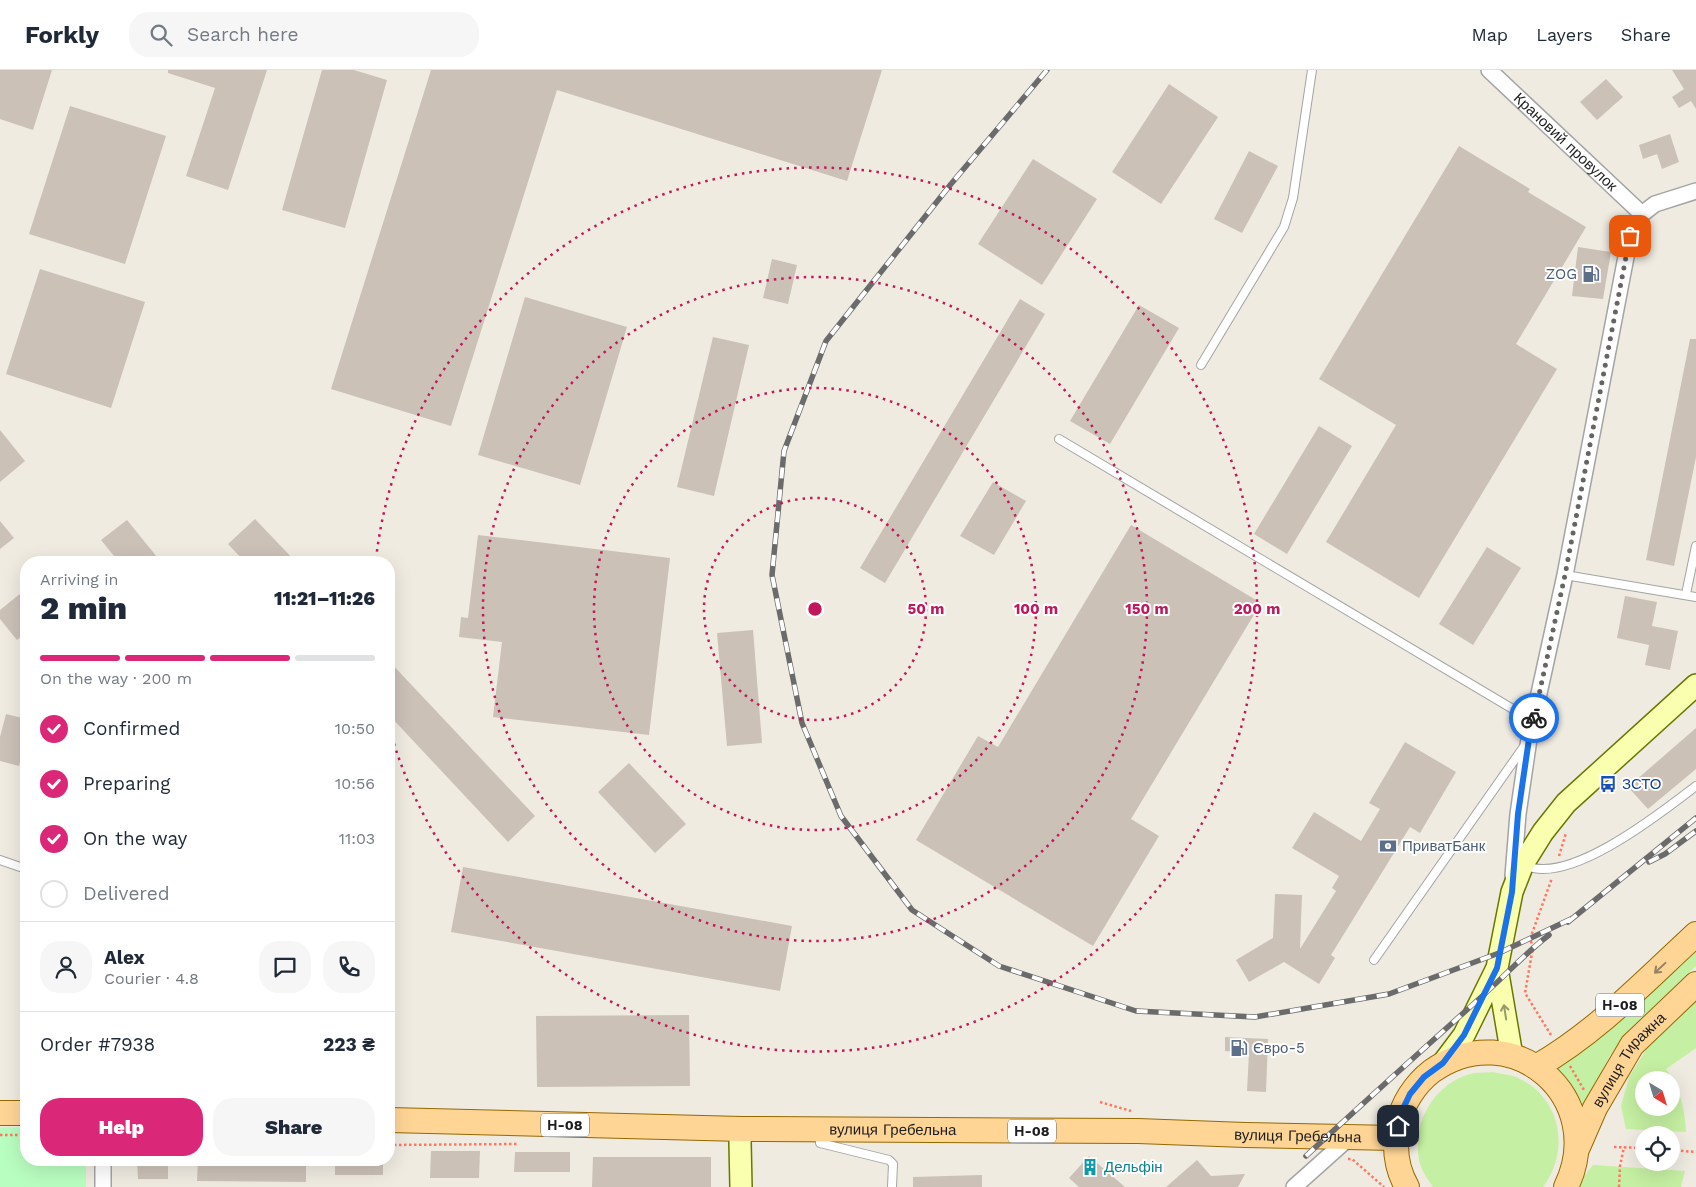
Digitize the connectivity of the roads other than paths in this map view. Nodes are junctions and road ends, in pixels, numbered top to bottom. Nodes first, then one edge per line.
1 (1312, 70) edge
2 (1489, 70) edge
3 (1696, 191) edge
4 (1642, 214) junction
5 (1201, 365) dead end
6 (1059, 439) dead end
7 (1696, 546) edge
8 (1565, 575) junction
9 (1686, 594) junction
10 (1696, 597) edge
11 (1696, 685) edge
12 (1533, 721) junction
13 (1529, 739) junction
14 (1696, 786) edge
15 (0, 860) edge
16 (1523, 864) junction
17 (20, 867) edge
18 (1512, 892) junction
19 (1696, 934) edge
20 (1374, 960) dead end
21 (1497, 968) junction
22 (1696, 984) edge
23 (1512, 1056) junction
24 (1443, 1063) junction
25 (1536, 1067) junction
26 (0, 1113) edge
27 (20, 1113) edge
28 (395, 1120) edge
29 (820, 1131) junction
30 (741, 1136) junction
31 (1350, 1137) junction
32 (1396, 1138) junction
33 (1578, 1147) junction
34 (103, 1166) edge
35 (104, 1187) edge
36 (741, 1187) edge
37 (892, 1187) edge
38 (1294, 1187) edge
39 (1407, 1187) edge
40 (1566, 1187) edge

1 - 5 lane
2 - 4 street, Крановий провулок
3 - 4 street
4 - 8 street
6 - 12 lane
7 - 9 lane
8 - 9 lane
8 - 12 street
9 - 10 lane
11 - 16 street
12 - 13 street
13 - 18 street
13 - 20 lane
14 - 16 lane
15 - 17 lane
16 - 18 street
18 - 21 street
19 -> 25 main road, Н-08
23 -> 21 street
21 - 24 street
22 - 33 main road, вулиця Тиражна / Н-08
23 - 24 main road
23 - 25 main road
24 - 32 main road
25 - 33 main road
26 - 27 main road
28 - 30 main road, вулиця Гребельна / Н-08
29 - 30 main road, вулиця Гребельна / Н-08
29 - 31 main road, вулиця Гребельна / Н-08
29 - 37 lane
30 - 36 street
31 - 32 main road, вулиця Гребельна / Н-08
31 - 38 street
32 - 39 main road
33 - 40 main road, Н-08
34 - 35 street

